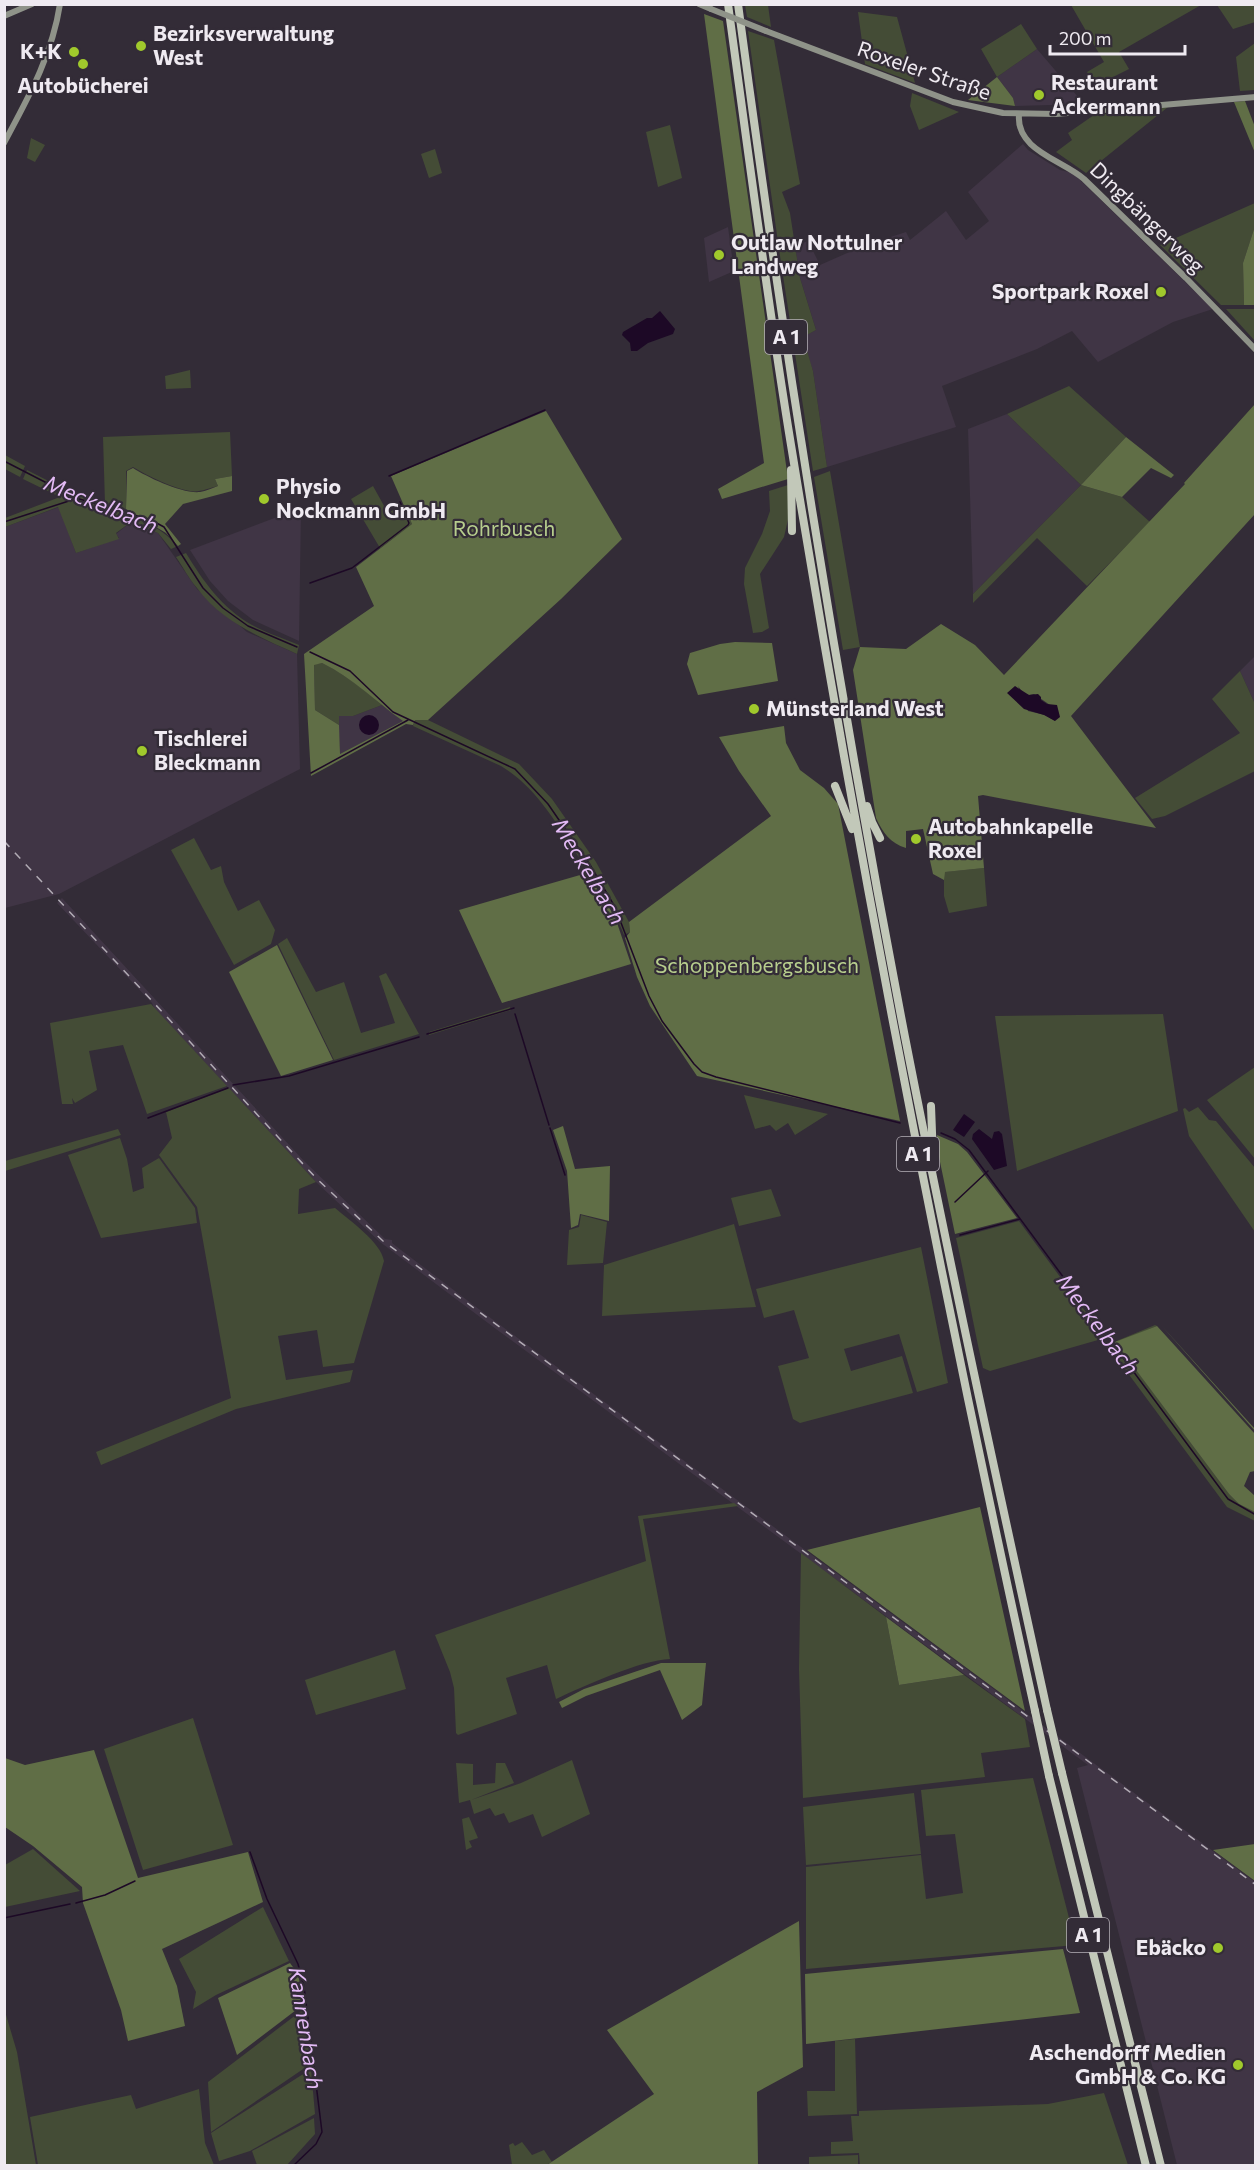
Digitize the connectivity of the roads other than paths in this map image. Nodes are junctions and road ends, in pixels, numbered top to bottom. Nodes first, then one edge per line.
1 (32, 4) edge
2 (60, 4) edge
3 (699, 4) edge
4 (728, 4) edge
5 (738, 4) edge
6 (4, 16) edge
7 (1256, 97) edge
8 (1019, 115) junction
9 (4, 143) edge
10 (1256, 350) edge
11 (790, 441) junction
12 (792, 531) dead end
13 (857, 775) junction
14 (835, 786) dead end
15 (880, 838) dead end
16 (862, 858) junction
17 (931, 1106) dead end
18 (933, 1182) junction
19 (1146, 2163) edge
20 (1161, 2166) edge

1 - 6 main road
2 - 9 main road
3 - 8 main road, Roxeler Straße, bridge
4 - 11 highway, A 1
5 - 13 highway, A 1
7 - 8 main road, Roxeler Straße
8 - 10 main road, Dingbängerweg
11 - 12 highway
11 - 16 highway, A 1
13 - 15 highway
13 - 18 highway, A 1
14 - 16 highway
16 - 19 highway, A 1, bridge
17 - 18 highway
18 - 20 highway, A 1, bridge

